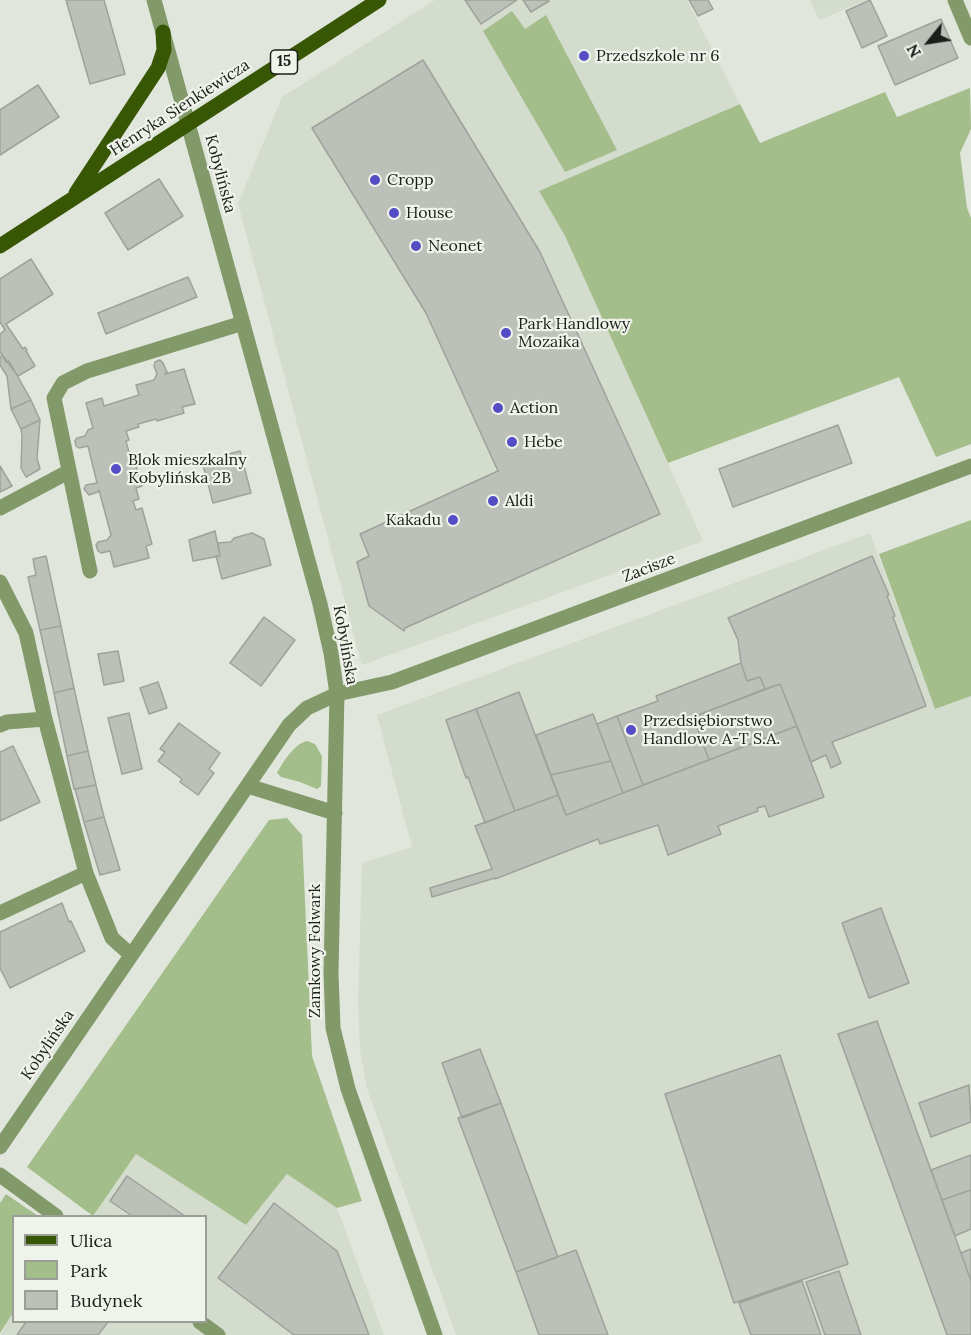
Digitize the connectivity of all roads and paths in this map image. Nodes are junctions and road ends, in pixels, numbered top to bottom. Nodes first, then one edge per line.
1 (153, 0) edge
2 (380, 0) edge
3 (955, 0) edge
4 (163, 32) junction
5 (971, 38) edge
6 (188, 124) junction
7 (72, 200) junction
8 (0, 246) edge
9 (243, 323) junction
10 (971, 466) edge
11 (68, 472) junction
12 (0, 508) edge
13 (90, 571) dead end
14 (0, 582) edge
15 (337, 694) junction
16 (45, 719) junction
17 (0, 725) edge
18 (248, 786) junction
19 (335, 813) junction
20 (86, 873) junction
21 (0, 913) edge
22 (131, 955) junction
23 (0, 1147) edge
24 (0, 1175) edge
25 (55, 1215) edge
26 (201, 1323) edge
27 (432, 1328) edge
28 (218, 1335) edge
29 (420, 1335) edge

1 - 4 street, Kobylińska
2 - 6 main road, Henryka Sienkiewicza / 15
3 - 5 street
4 - 6 street, Kobylińska
4 - 7 main road
6 - 7 main road, Henryka Sienkiewicza / 15
6 - 9 street, Kobylińska
7 - 8 main road, Henryka Sienkiewicza / 15
9 - 11 street
9 - 15 street, Kobylińska
10 - 15 street, Zacisze
11 - 12 street
11 - 13 street
14 - 16 street
15 - 18 street, Kobylińska
15 - 19 street, Zamkowy Folwark
16 - 17 street
16 - 20 street
18 - 19 street
18 - 22 street, Kobylińska
19 - 27 street, Zamkowy Folwark
20 - 21 street
20 - 22 street
22 - 23 street, Kobylińska
24 - 25 street
26 - 28 street
27 - 29 street

